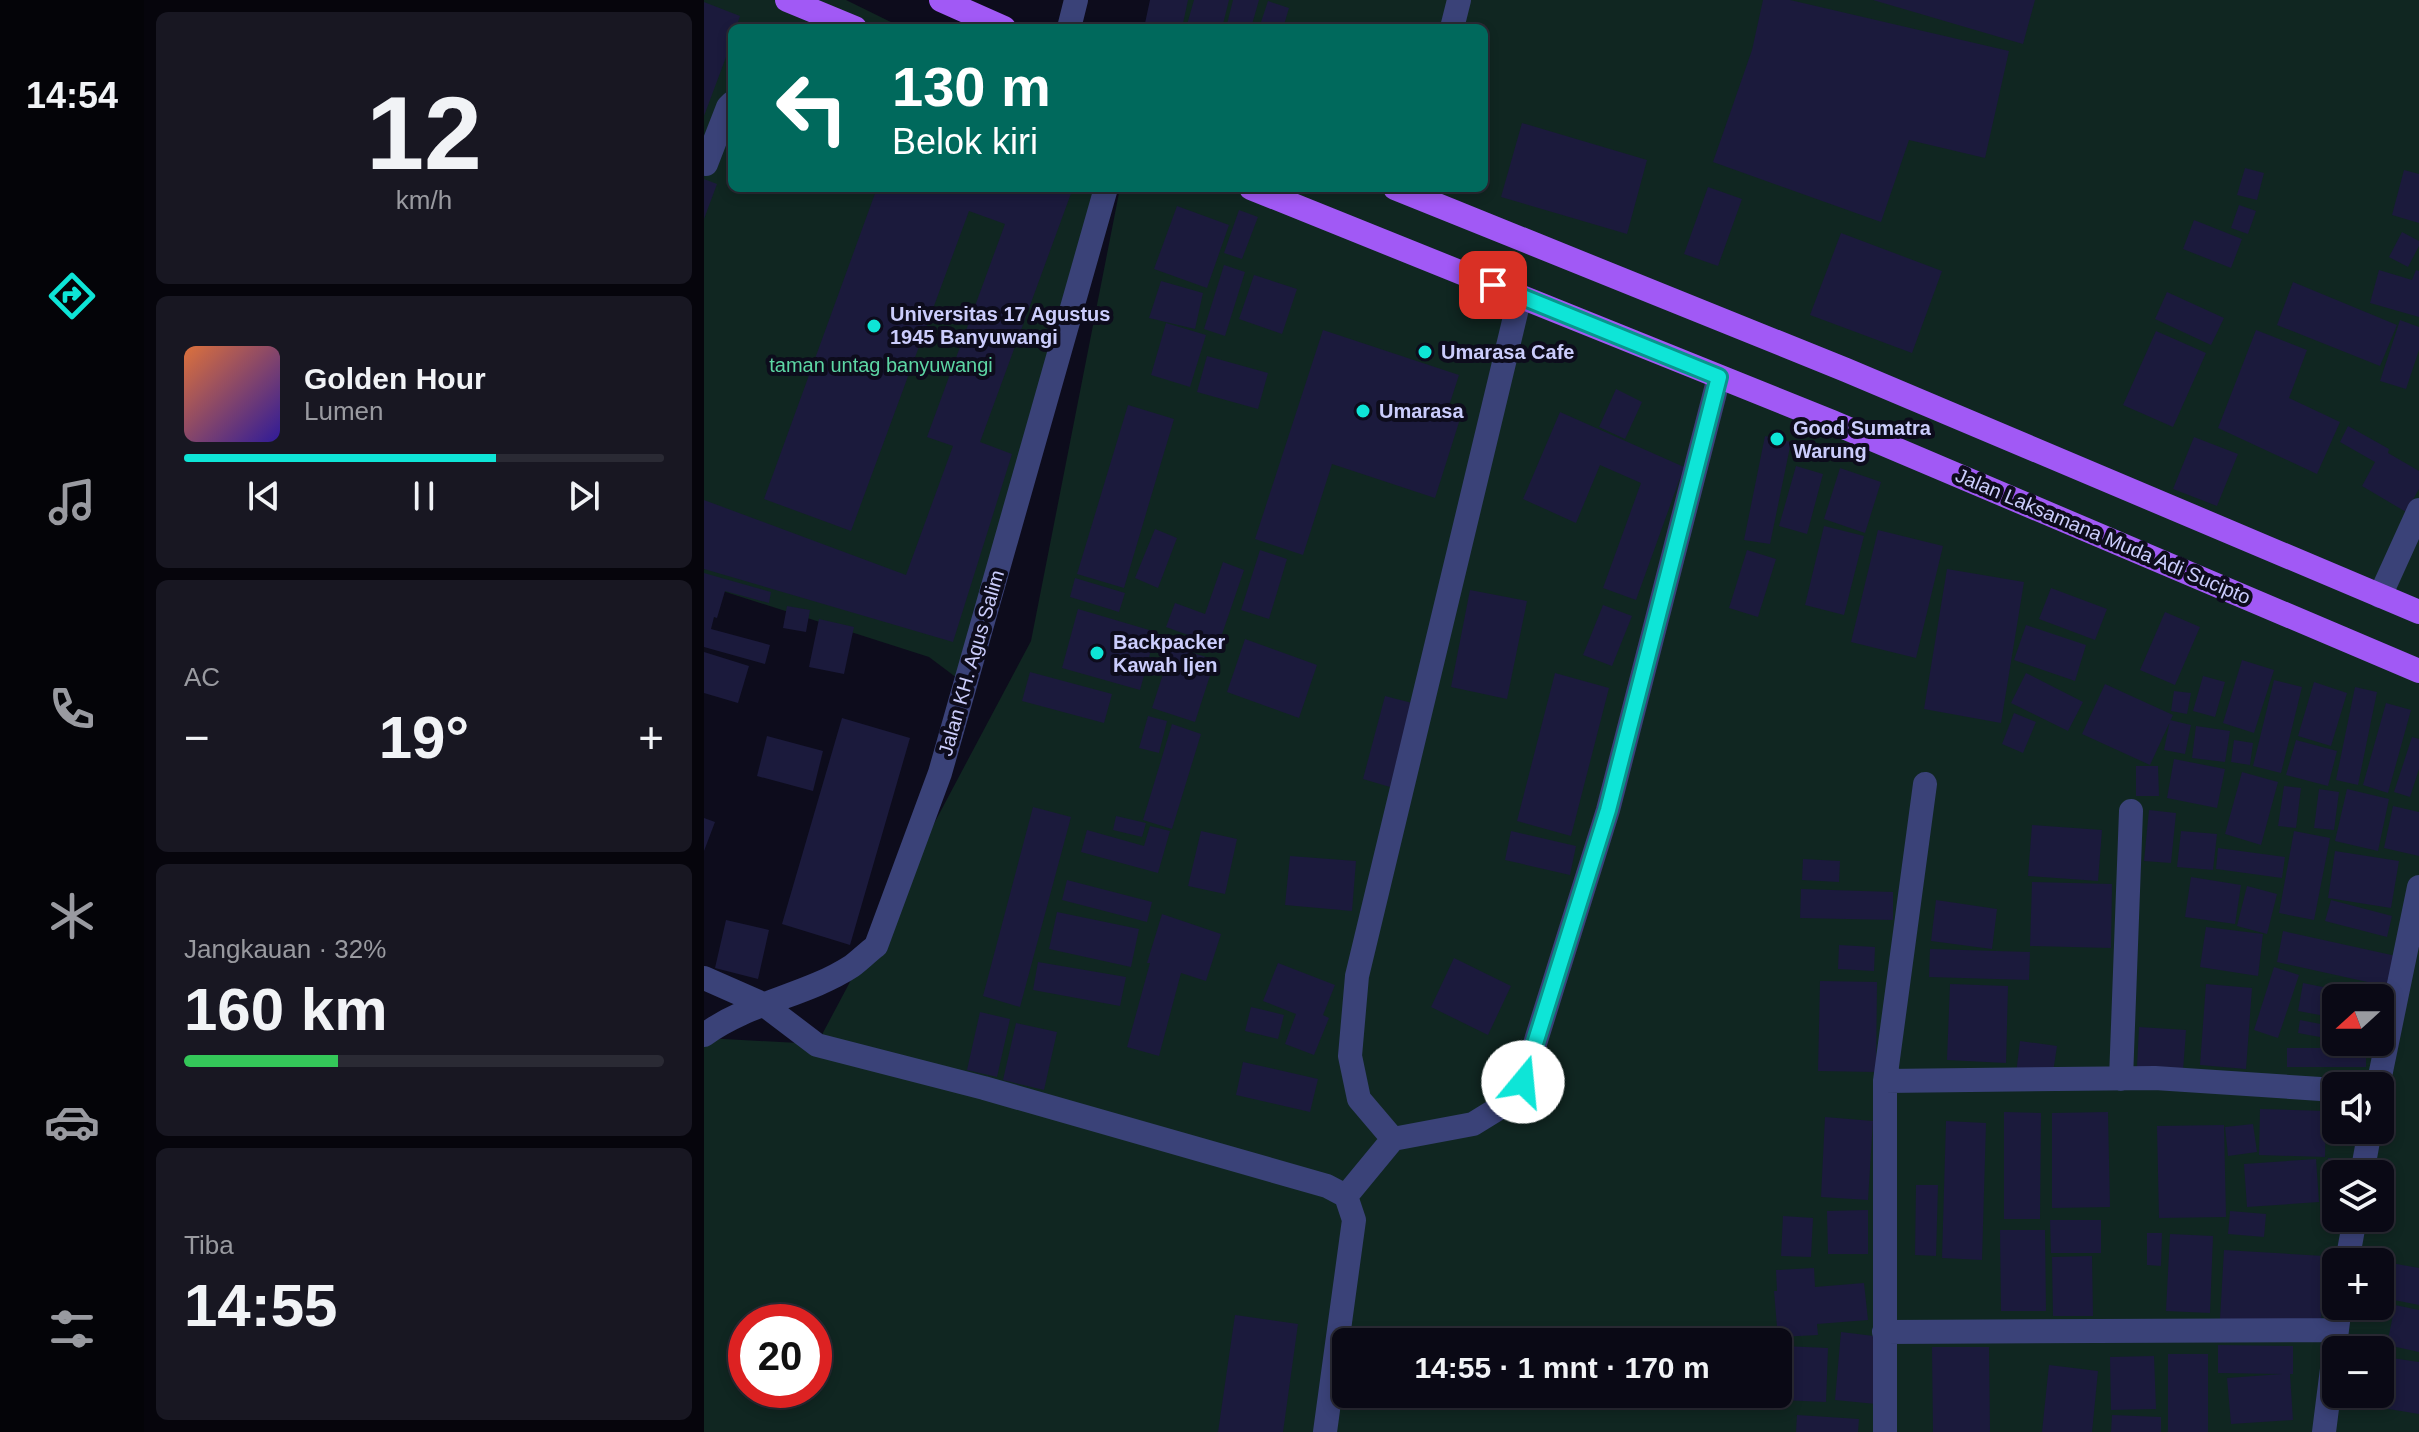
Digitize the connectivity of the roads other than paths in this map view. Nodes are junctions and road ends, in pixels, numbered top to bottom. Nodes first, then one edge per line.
1 (787, 0) edge
2 (941, 0) edge
3 (1076, 0) edge
4 (1459, 0) edge
5 (845, 24) edge
6 (995, 24) edge
7 (1070, 24) edge
8 (1453, 24) edge
9 (728, 107) edge
10 (706, 164) dead end
11 (1105, 192) edge
12 (1261, 192) edge
13 (1405, 192) edge
14 (1520, 296) junction
15 (1719, 377) junction
16 (2419, 510) edge
17 (2380, 596) junction
18 (2419, 612) edge
19 (2419, 671) edge
20 (1925, 784) dead end
21 (2131, 811) dead end
22 (2419, 887) edge
23 (704, 978) edge
24 (763, 1004) junction
25 (704, 1035) edge
26 (2381, 1072) edge
27 (2121, 1079) junction
28 (1885, 1081) junction
29 (2322, 1089) edge
30 (1393, 1139) junction
31 (1346, 1196) junction
32 (2322, 1318) edge
33 (2338, 1320) edge
34 (1884, 1332) junction
35 (1325, 1432) edge
36 (1885, 1432) edge
37 (2324, 1432) edge

1 - 5 main road
2 - 6 main road
3 - 7 street
4 - 8 street
9 - 10 street
11 - 24 street, Jalan KH. Agus Salim
12 - 14 main road, Jalan Laksamana Muda Adi Sucipto
13 - 17 main road
14 - 15 main road, Jalan Laksamana Muda Adi Sucipto
14 - 30 street
15 - 19 main road, Jalan Laksamana Muda Adi Sucipto
15 - 30 street
16 - 17 street
17 - 18 main road
20 - 28 street
21 - 27 street
22 - 26 street
23 - 24 street
24 - 25 street, Jalan KH. Agus Salim
24 - 31 street
27 - 28 street
27 - 29 street
28 - 34 street
30 - 31 street
31 - 35 street
32 - 34 street
33 - 37 street
34 - 36 street

